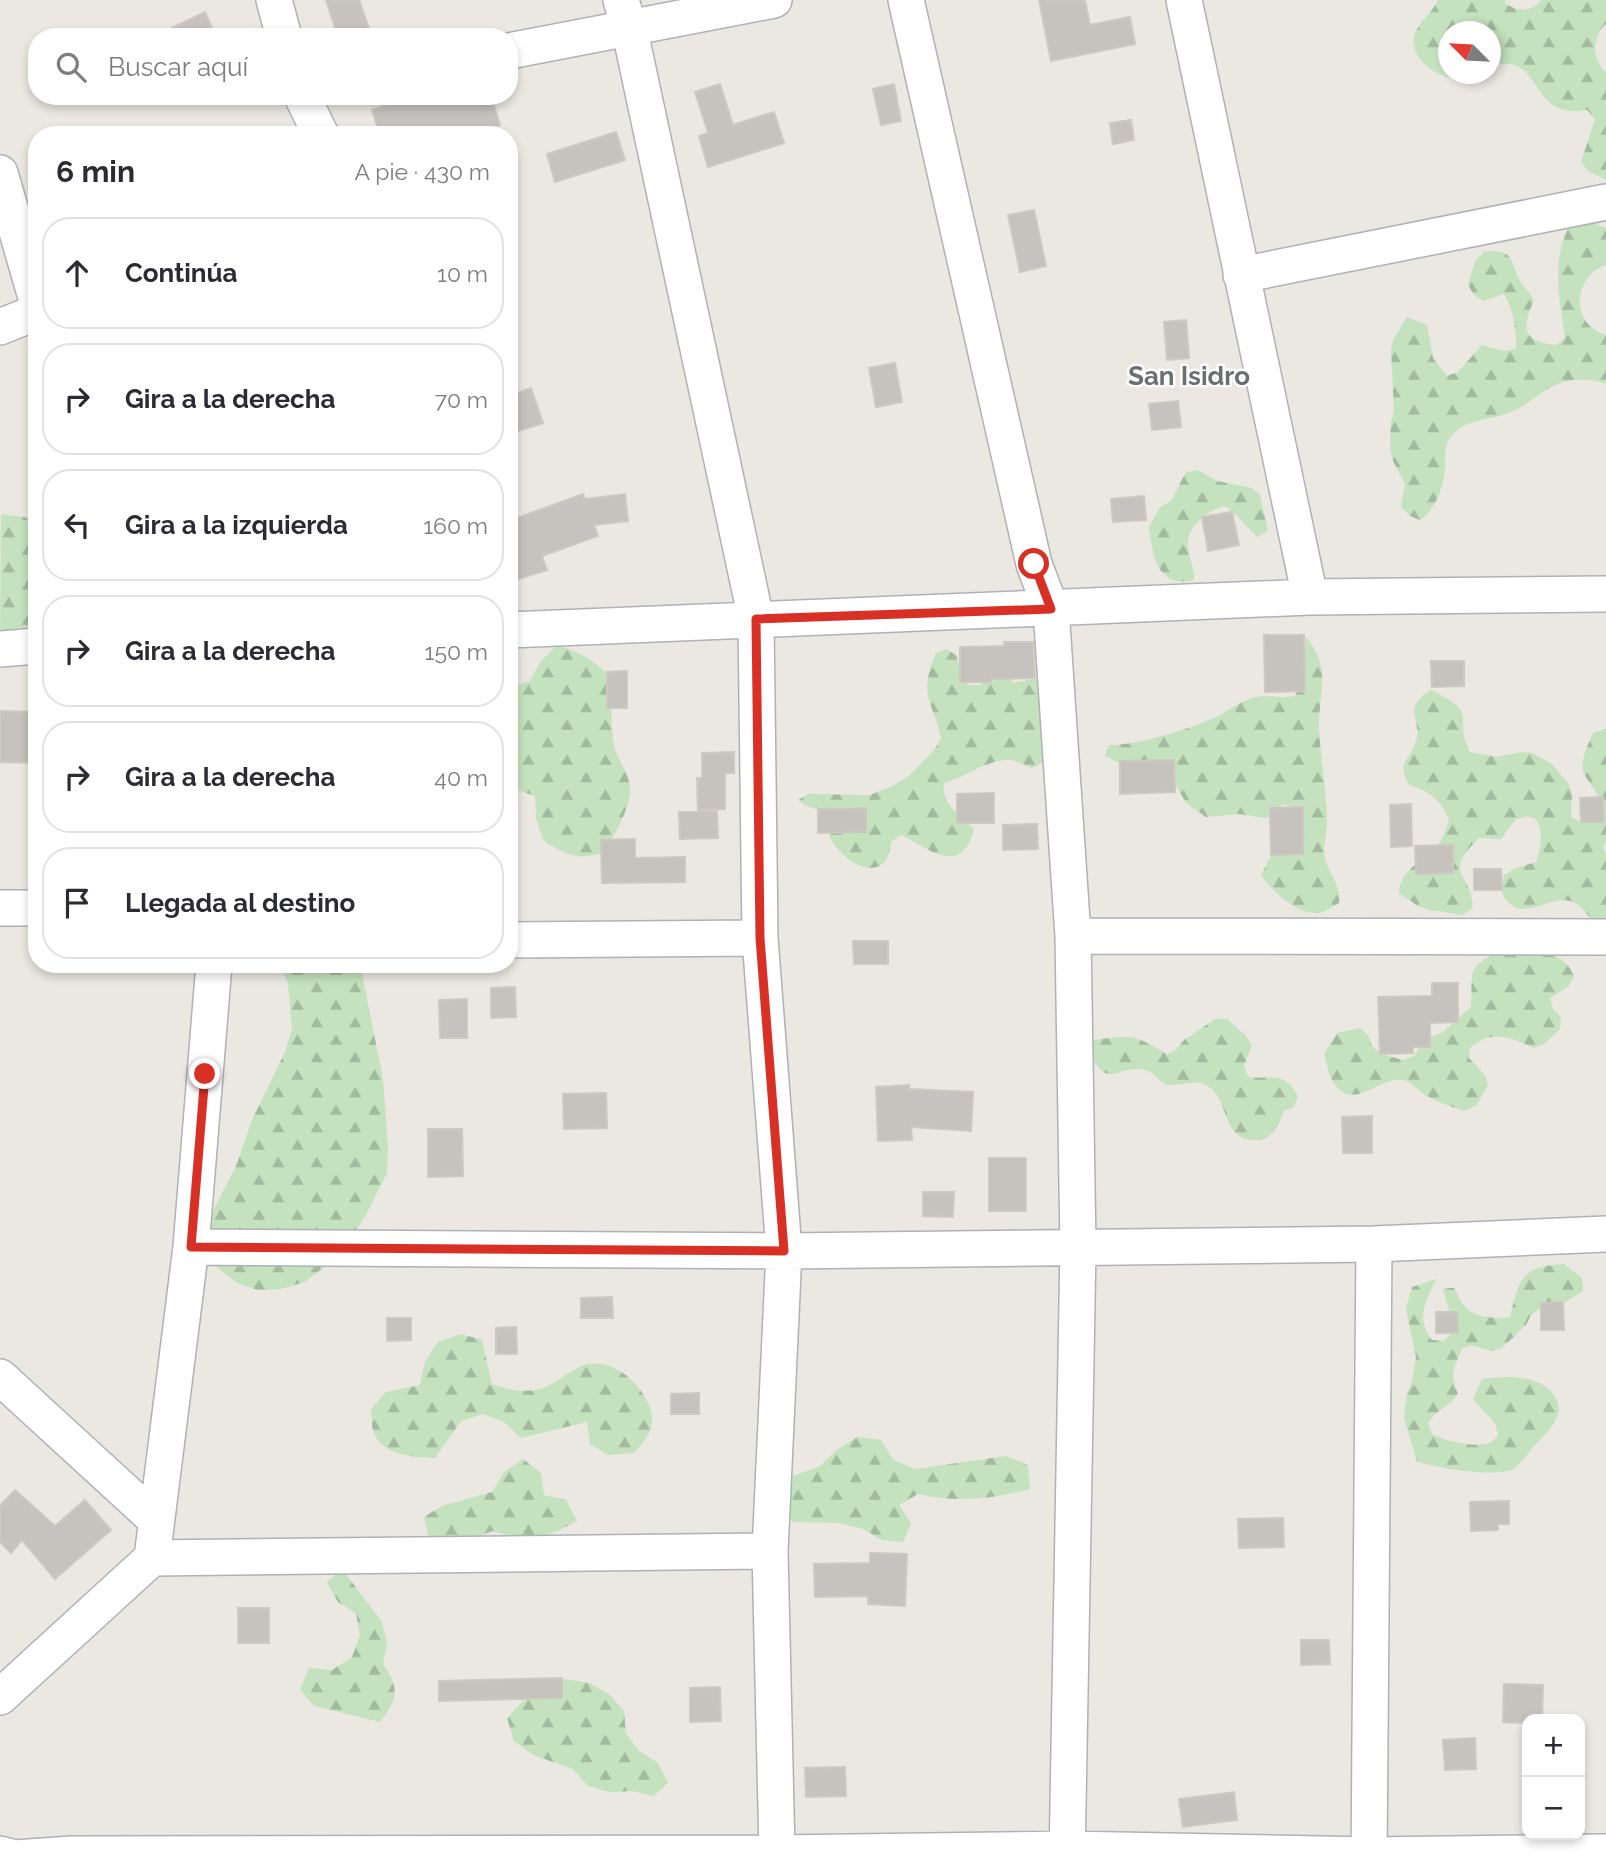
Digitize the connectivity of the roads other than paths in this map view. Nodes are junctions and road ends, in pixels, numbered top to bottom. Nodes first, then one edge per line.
1 (274, 0) edge
2 (774, 0) edge
3 (906, 0) edge
4 (1184, 0) edge
5 (625, 14) edge
6 (282, 28) edge
7 (518, 48) edge
8 (306, 105) edge
9 (317, 126) edge
10 (0, 173) edge
11 (1606, 202) edge
12 (28, 270) edge
13 (1241, 275) junction
14 (28, 316) edge
15 (0, 327) edge
16 (1606, 594) edge
17 (1310, 597) junction
18 (1051, 609) junction
19 (756, 619) junction
20 (518, 630) edge
21 (28, 647) edge
22 (0, 649) edge
23 (0, 908) edge
24 (28, 908) edge
25 (1073, 936) junction
26 (1606, 937) edge
27 (760, 938) junction
28 (518, 940) edge
29 (213, 973) edge
30 (1606, 1234) edge
31 (1374, 1244) junction
32 (191, 1247) junction
33 (1078, 1247) junction
34 (784, 1251) junction
35 (0, 1377) edge
36 (156, 1520) junction
37 (770, 1551) junction
38 (152, 1558) junction
39 (0, 1698) edge
40 (1606, 1852) edge
41 (777, 1853) junction
42 (0, 1854) edge
43 (1067, 1855) edge
44 (1369, 1858) edge

1 - 6 street
2 - 5 street
3 - 18 street
4 - 13 street
5 - 7 street
5 - 19 street
8 - 9 street
10 - 12 street
11 - 13 street
13 - 17 street
14 - 15 street
16 - 17 street
17 - 18 street
18 - 19 street
18 - 25 street
19 - 20 street
19 - 27 street
21 - 22 street
23 - 24 street
25 - 26 street
25 - 33 street
27 - 28 street
27 - 34 street
29 - 32 street
30 - 31 street
31 - 33 street
31 - 44 street
32 - 34 street
32 - 36 street
33 - 34 street
33 - 43 street
34 - 37 street
35 - 36 street
36 - 38 street
37 - 38 street
37 - 41 street
38 - 39 street
40 - 44 street
41 - 42 street
41 - 43 street
43 - 44 street

